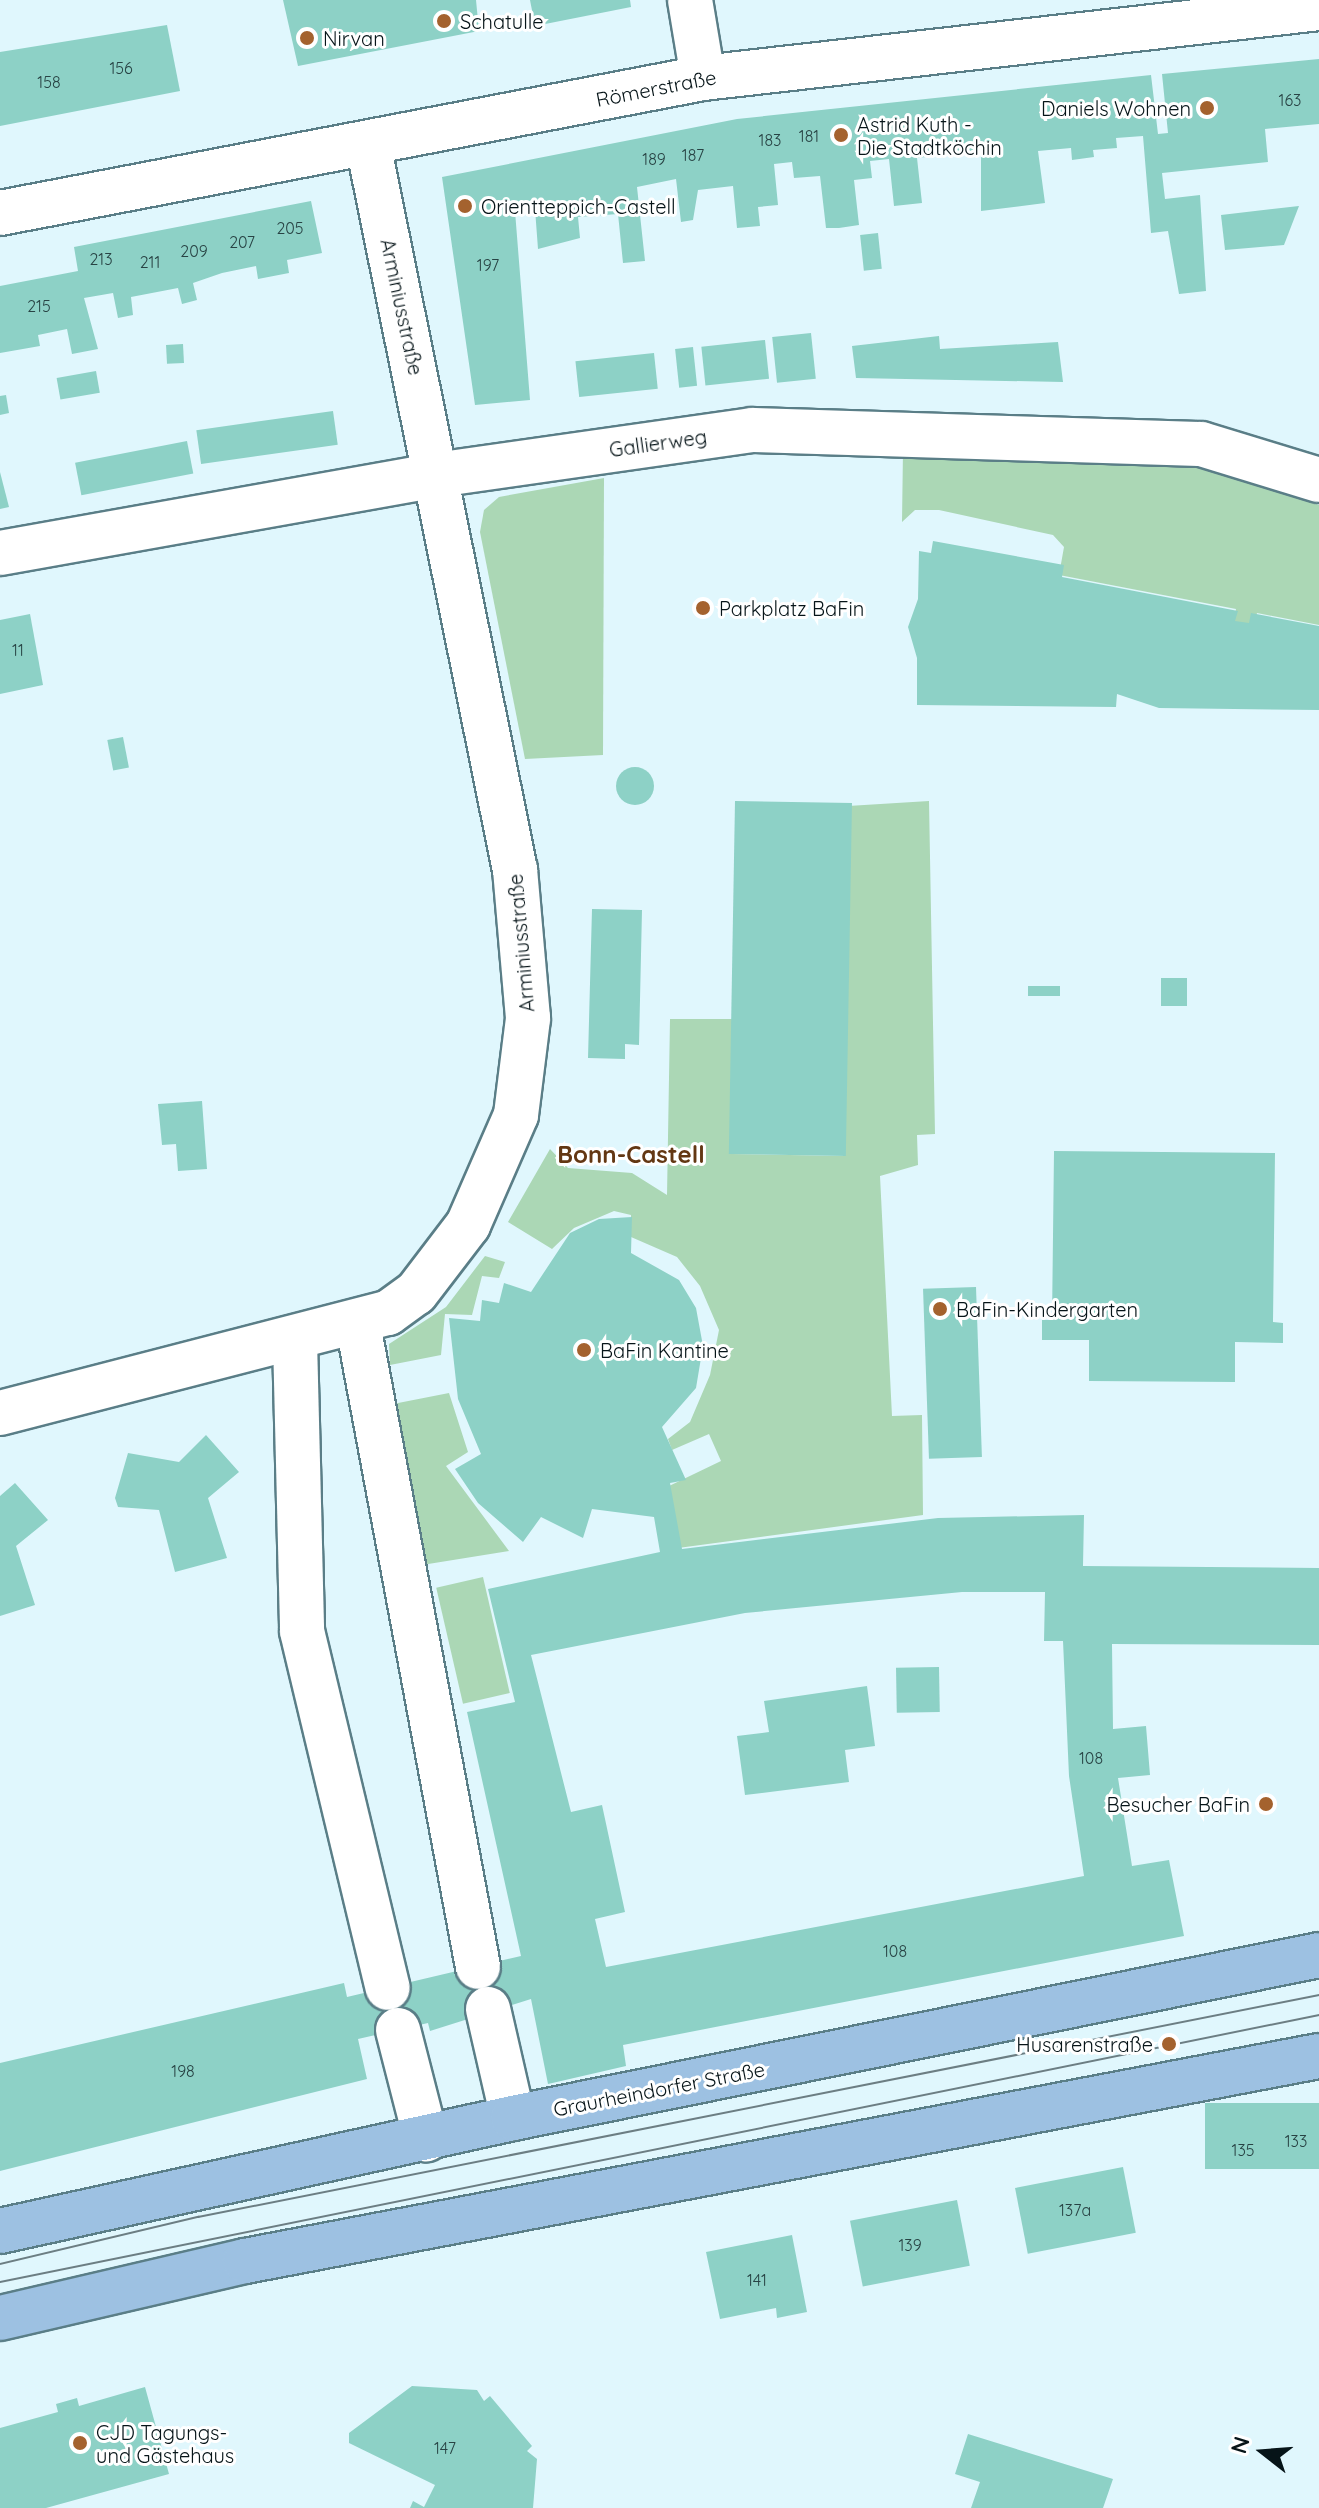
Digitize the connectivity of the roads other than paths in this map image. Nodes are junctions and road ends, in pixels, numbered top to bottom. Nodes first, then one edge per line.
1 (690, 0) edge
2 (1319, 8) edge
3 (703, 78) junction
4 (368, 144) junction
5 (0, 213) edge
6 (436, 475) junction
7 (1319, 480) edge
8 (0, 553) edge
9 (358, 1325) junction
10 (295, 1340) junction
11 (0, 1413) edge
12 (1319, 1955) edge
13 (478, 1967) dead end
14 (388, 1988) dead end
15 (488, 2009) dead end
16 (398, 2030) dead end
17 (1319, 2056) edge
18 (513, 2118) junction
19 (426, 2139) junction
20 (0, 2231) edge
21 (0, 2318) edge

1 - 3 street
2 - 3 street, Römerstraße
3 - 4 street, Römerstraße
4 - 5 street, Römerstraße
4 - 6 street, Arminiusstraße
6 - 7 street, Gallierweg
6 - 8 street, Gallierweg
6 - 9 street, Arminiusstraße
9 - 10 street, Arminiusstraße
9 - 13 street
10 - 11 street, Arminiusstraße
10 - 14 street
12 - 18 main road, Graurheindorfer Straße
15 - 18 street
16 - 19 street
17 - 21 main road
18 - 19 main road, Graurheindorfer Straße
19 - 20 main road, Graurheindorfer Straße

